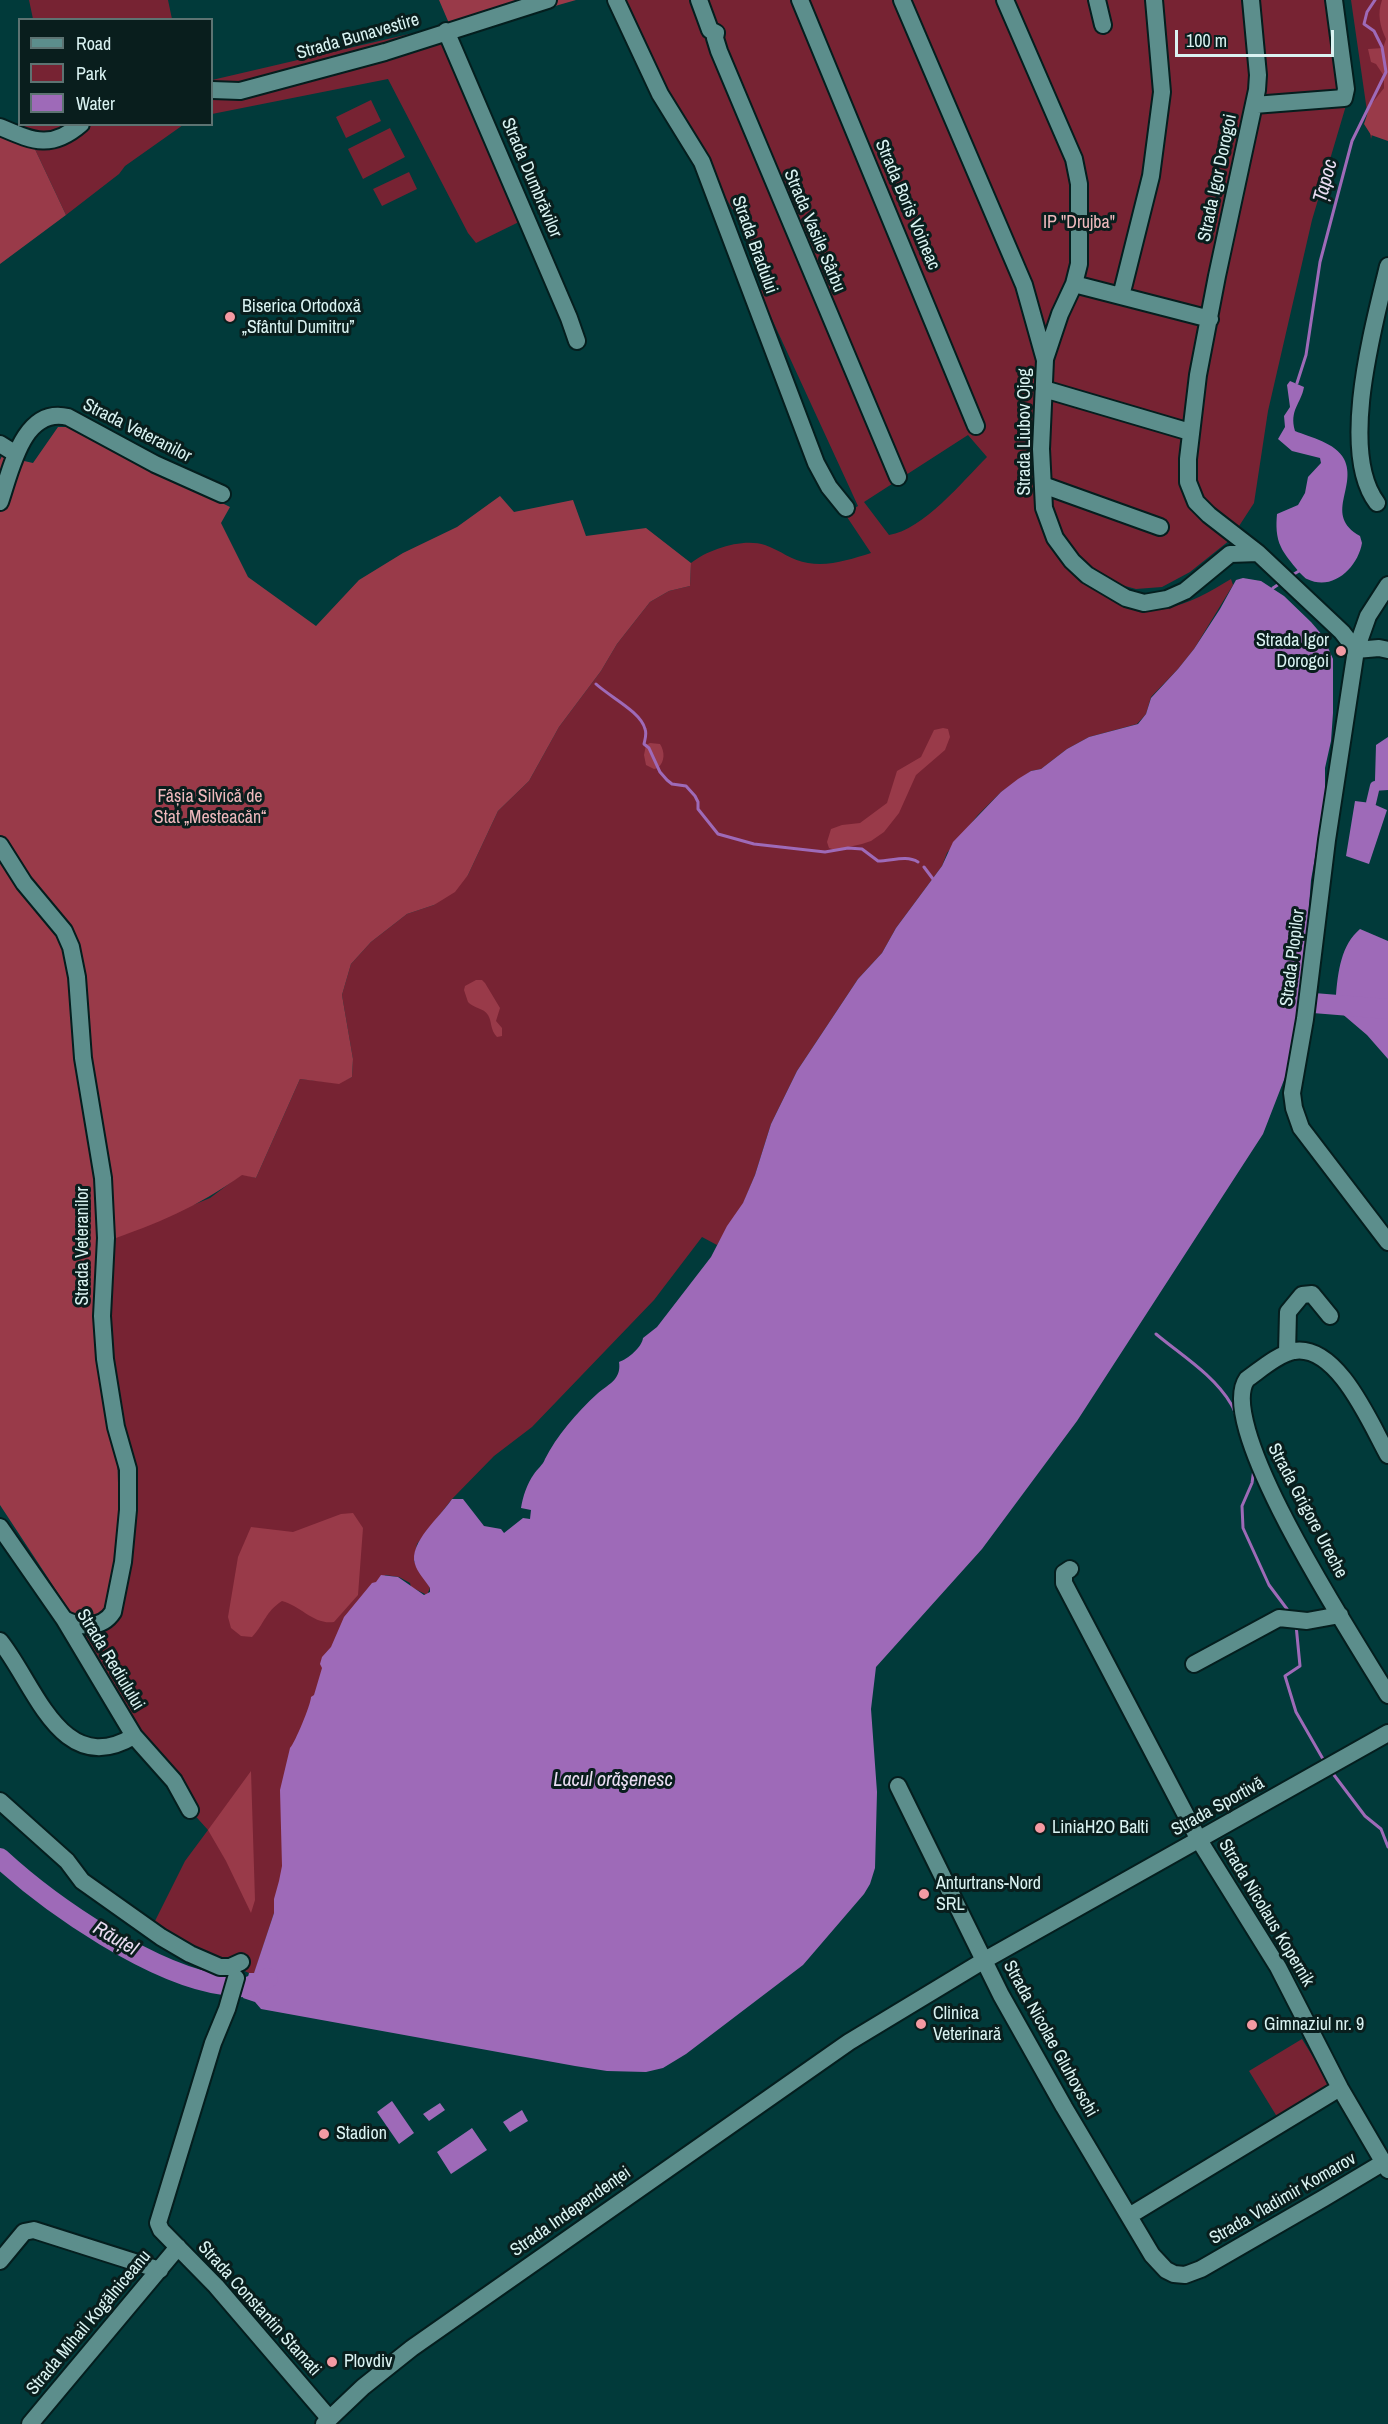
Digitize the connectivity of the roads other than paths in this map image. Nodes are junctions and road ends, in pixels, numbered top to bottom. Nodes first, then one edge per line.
1 (548, 0) edge
2 (616, 0) edge
3 (699, 0) edge
4 (800, 0) edge
5 (902, 0) edge
6 (1005, 0) edge
7 (1097, 0) edge
8 (1154, 0) edge
9 (1251, 0) edge
10 (1334, 0) edge
11 (1103, 25) dead end
12 (446, 31) junction
13 (213, 90) edge
14 (1254, 105) junction
15 (79, 126) edge
16 (0, 127) edge
17 (1388, 266) edge
18 (1074, 284) junction
19 (1121, 296) junction
20 (1210, 319) junction
21 (577, 341) dead end
22 (1045, 360) junction
23 (1044, 389) junction
24 (976, 426) dead end
25 (1190, 432) junction
26 (0, 444) edge
27 (16, 454) junction
28 (898, 477) dead end
29 (1043, 485) junction
30 (222, 494) dead end
31 (0, 502) edge
32 (1377, 502) dead end
33 (846, 508) dead end
34 (1160, 527) dead end
35 (1258, 553) junction
36 (1388, 585) edge
37 (1356, 650) junction
38 (1388, 650) edge
39 (0, 845) edge
40 (1388, 1242) edge
41 (1330, 1316) dead end
42 (1287, 1353) junction
43 (1388, 1455) edge
44 (0, 1527) edge
45 (1070, 1569) dead end
46 (1340, 1615) junction
47 (64, 1619) junction
48 (0, 1641) edge
49 (1194, 1664) dead end
50 (1388, 1695) edge
51 (1388, 1733) edge
52 (134, 1736) junction
53 (898, 1786) dead end
54 (0, 1801) edge
55 (189, 1810) dead end
56 (1200, 1840) junction
57 (983, 1961) junction
58 (849, 2042) joint
59 (1340, 2088) junction
60 (1386, 2166) edge
61 (1128, 2216) junction
62 (178, 2247) junction
63 (0, 2261) edge
64 (1201, 2269) joint
65 (160, 2270) junction
66 (327, 2421) edge
67 (30, 2424) edge

1 - 12 street, Strada Bunavestire
2 - 33 street, Strada Bradului
3 - 28 street, Strada Vasile Sârbu
4 - 24 street, Strada Boris Voineac
5 - 22 street, Strada Liubov Ojog
6 - 18 street
7 - 11 street
8 - 19 street
9 - 14 street, Strada Igor Dorogoi
10 - 14 street
12 - 13 street, Strada Bunavestire
12 - 21 street, Strada Dumbrăvilor
14 - 20 street, Strada Igor Dorogoi
15 - 16 street
17 - 32 street
18 - 19 street
18 - 22 street
19 - 20 street
20 - 25 street, Strada Igor Dorogoi
22 - 23 street, Strada Liubov Ojog
23 - 25 street
23 - 29 street, Strada Liubov Ojog
25 - 35 street, Strada Igor Dorogoi
26 - 27 street
27 - 30 street, Strada Veteranilor
27 - 31 street, Strada Veteranilor
29 - 34 street
29 - 35 street, Strada Liubov Ojog
35 - 37 street, Strada Igor Dorogoi
36 - 37 street, Strada Plopilor
37 - 38 street
37 - 40 street, Strada Plopilor
39 - 47 street, Strada Veteranilor
41 - 42 street
42 - 43 street
42 - 46 street, Strada Grigore Ureche
44 - 47 street, Strada Rediulului
45 - 56 street, Strada Nicolaus Kopernik
46 - 49 street
46 - 50 street, Strada Grigore Ureche
47 - 52 street, Strada Rediulului
48 - 52 street
51 - 56 street, Strada Sportivă
52 - 55 street, Strada Rediulului
53 - 57 street, Strada Nicolae Gluhovschi
54 - 62 street, Strada Constantin Stamati
56 - 57 street, Strada Sportivă
56 - 59 street, Strada Nicolaus Kopernik
57 - 58 street, Strada Sportivă
57 - 61 street, Strada Nicolae Gluhovschi
58 - 66 street, Strada Independenței
59 - 60 street, Strada Nicolaus Kopernik
59 - 61 street
60 - 64 street, Strada Vladimir Komarov
61 - 64 street, Strada Nicolae Gluhovschi
62 - 65 street, Strada Mihail Kogălniceanu
62 - 66 street, Strada Constantin Stamati
63 - 65 street
65 - 67 street, Strada Mihail Kogălniceanu

